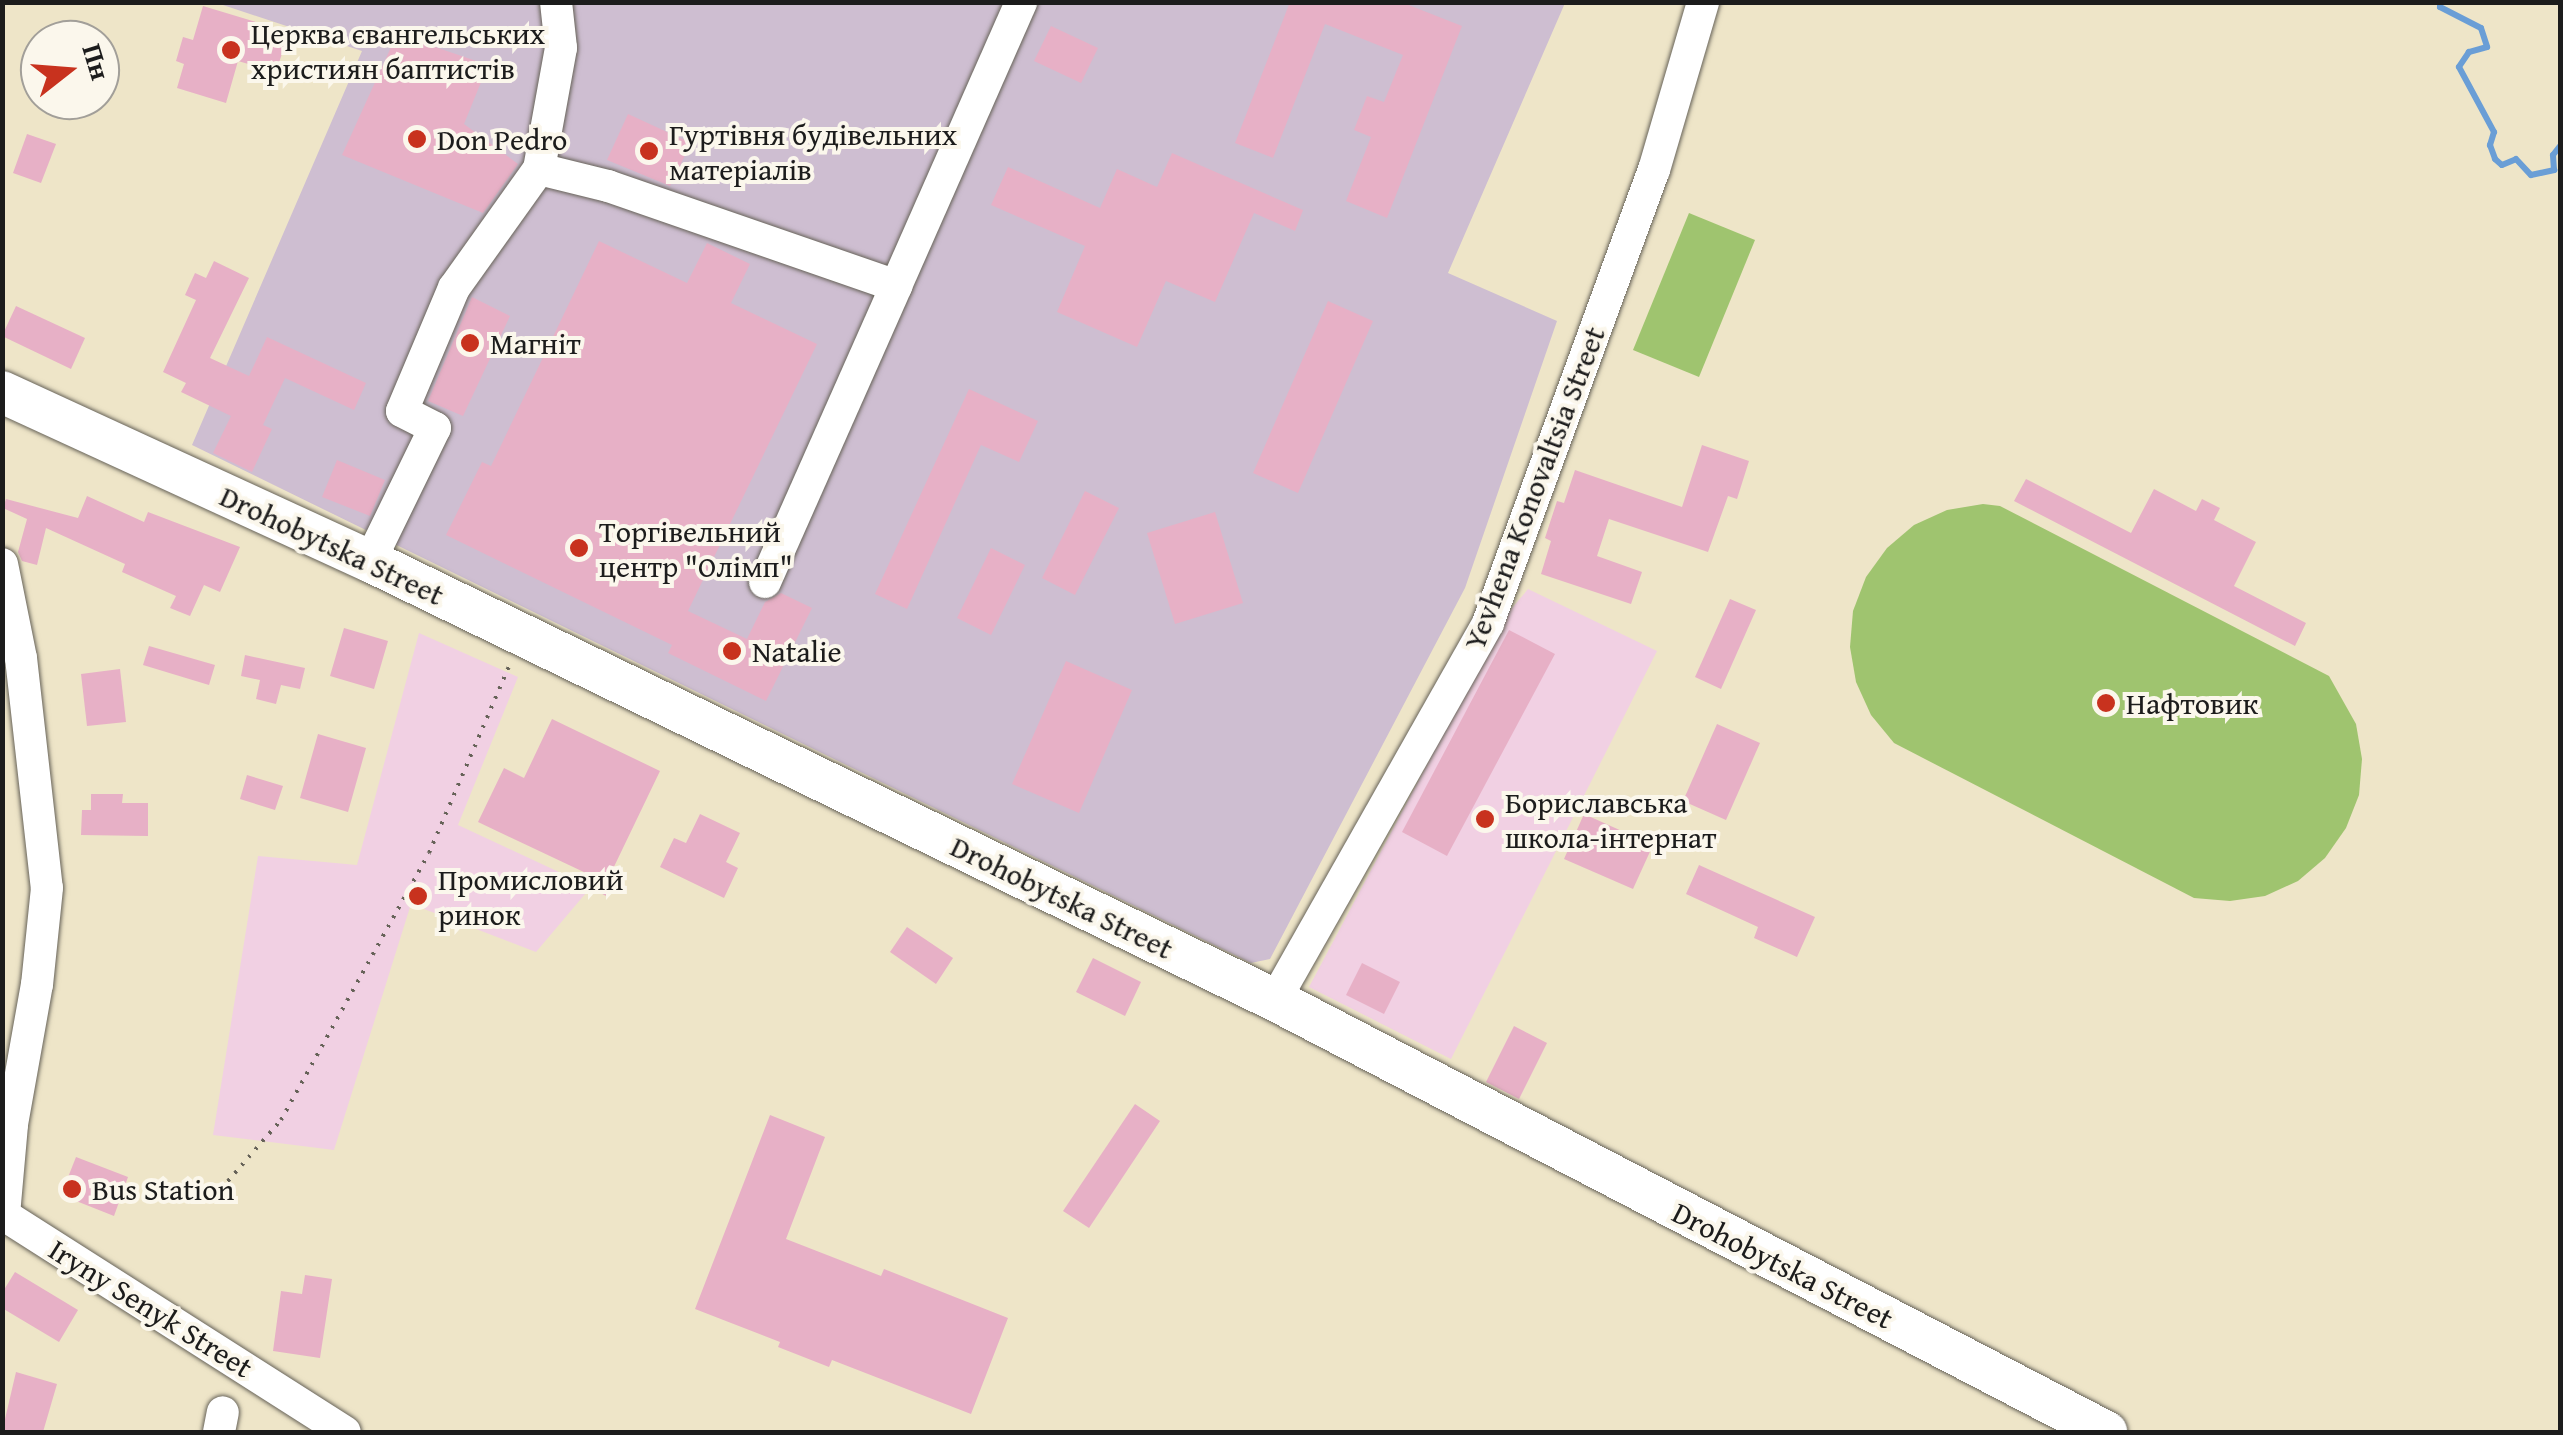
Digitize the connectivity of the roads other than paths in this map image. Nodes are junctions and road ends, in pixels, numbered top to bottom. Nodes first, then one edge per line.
1 (556, 2) edge
2 (1021, 2) edge
3 (1703, 2) edge
4 (539, 169) junction
5 (896, 286) junction
6 (8, 401) edge
7 (370, 561) junction
8 (2, 564) edge
9 (765, 582) dead end
10 (1275, 1000) junction
11 (3, 1215) edge
12 (345, 1432) edge
13 (2106, 1432) edge

1 - 4 street
2 - 5 street
3 - 10 street, Yevhena Konovaltsia Street
4 - 5 street
4 - 7 street
5 - 9 street
6 - 7 main road, Drohobytska Street
7 - 10 main road, Drohobytska Street
8 - 11 street, Iryny Senyk Street
10 - 13 main road, Drohobytska Street
11 - 12 street, Iryny Senyk Street

